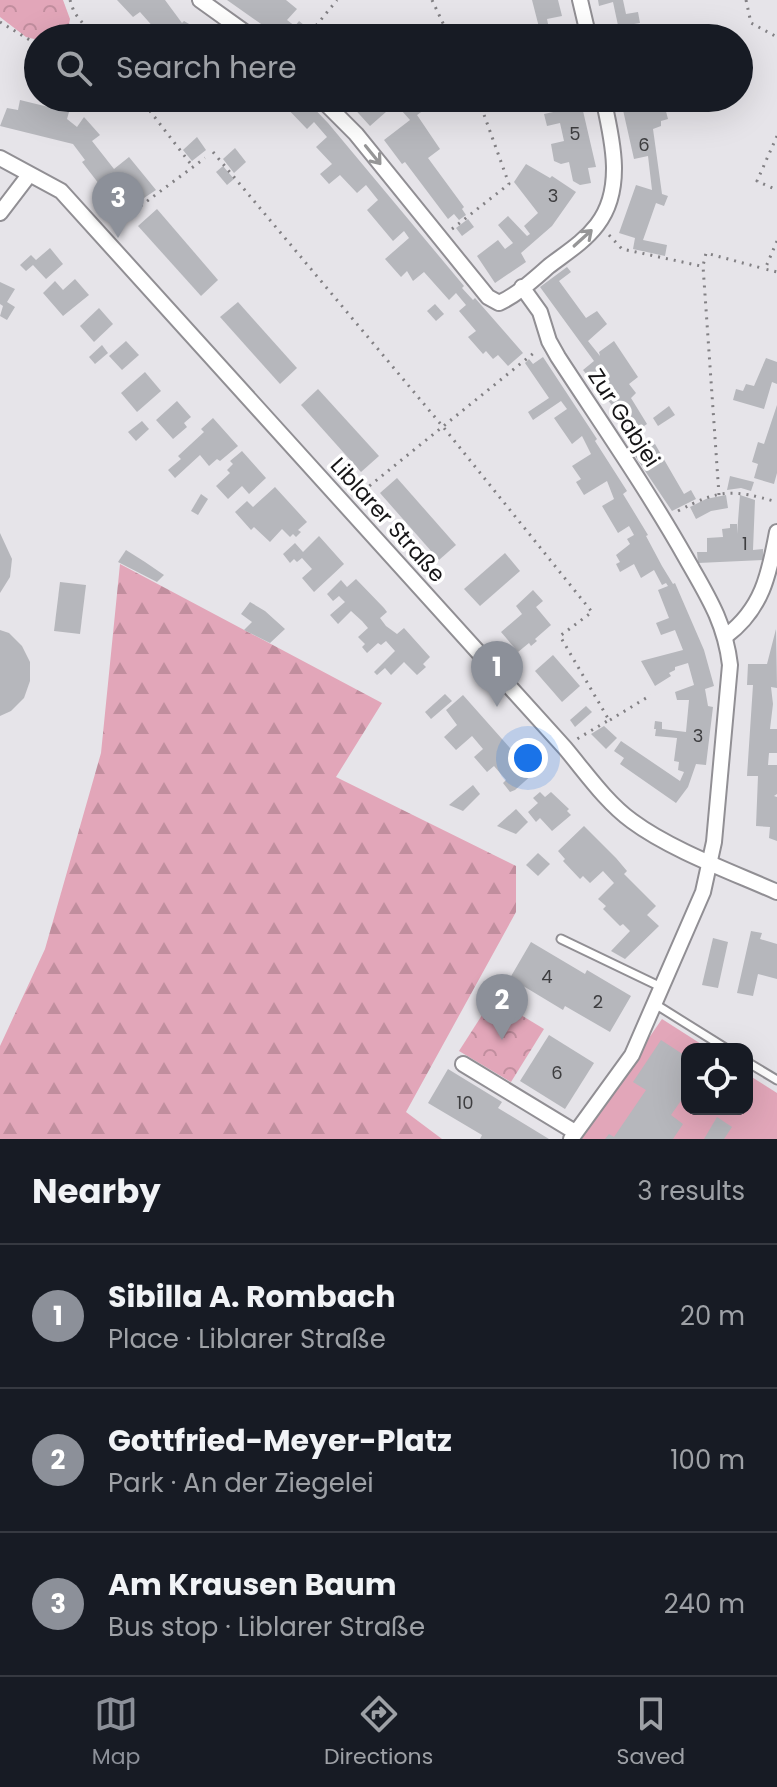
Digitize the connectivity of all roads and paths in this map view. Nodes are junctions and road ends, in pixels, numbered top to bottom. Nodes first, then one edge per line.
1 (70, 0) edge
2 (200, 0) edge
3 (337, 0) edge
4 (432, 0) edge
5 (580, 0) edge
6 (746, 0) edge
7 (0, 22) edge
8 (83, 24) edge
9 (233, 24) edge
10 (317, 24) edge
11 (443, 24) edge
12 (586, 24) edge
13 (753, 24) edge
14 (753, 24) edge
15 (24, 37) edge
16 (777, 37) edge
17 (151, 112) edge
18 (334, 112) edge
19 (483, 112) edge
20 (606, 112) edge
21 (777, 136) edge
22 (213, 152) dead end
23 (0, 158) edge
24 (205, 158) dead end
25 (193, 167) junction
26 (29, 175) junction
27 (777, 190) edge
28 (0, 213) edge
29 (599, 223) junction
30 (103, 235) junction
31 (441, 238) junction
32 (777, 241) edge
33 (703, 266) junction
34 (765, 269) junction
35 (777, 272) edge
36 (522, 287) junction
37 (549, 341) junction
38 (444, 428) junction
39 (719, 495) junction
40 (777, 502) edge
41 (345, 505) junction
42 (664, 519) junction
43 (777, 532) edge
44 (726, 636) junction
45 (651, 695) dead end
46 (609, 720) junction
47 (565, 748) junction
48 (710, 862) junction
49 (777, 892) edge
50 (561, 939) dead end
51 (663, 988) junction
52 (655, 1004) junction
53 (716, 1043) edge
54 (463, 1064) dead end
55 (753, 1066) edge
56 (777, 1080) edge
57 (573, 1136) edge

1 - 8 path
2 - 9 street
3 - 10 path
4 - 11 path
5 - 12 street
6 - 13 path
7 - 15 path
14 - 16 path
17 - 25 path
18 -> 31 street
19 - 31 path
20 - 29 street
21 - 27 path
22 - 38 path
23 - 26 street, Liblarer Straße
24 - 25 path
25 - 30 path
26 - 28 street
26 - 30 street, Liblarer Straße
29 - 33 path
36 -> 29 street
30 - 41 street, Liblarer Straße
31 - 36 street
32 - 34 path
33 - 34 path
33 - 39 path
34 - 35 path
36 - 37 street, Zur Gabjei
37 - 38 path
37 - 42 street, Zur Gabjei
38 - 41 path
38 - 46 path
39 - 40 path
39 - 42 path
41 - 47 street, Liblarer Straße
42 - 44 street, Zur Gabjei
43 - 44 street
44 - 48 street, Zur Gabjei
45 - 46 path
46 - 47 path
47 - 48 street, Liblarer Straße
48 - 49 street, Liblarer Straße
48 - 51 street, Zur Gabjei
50 - 51 lane
51 - 52 street, Zur Gabjei
52 - 53 lane
52 - 57 street, Zur Gabjei
54 - 57 street
55 - 56 lane

